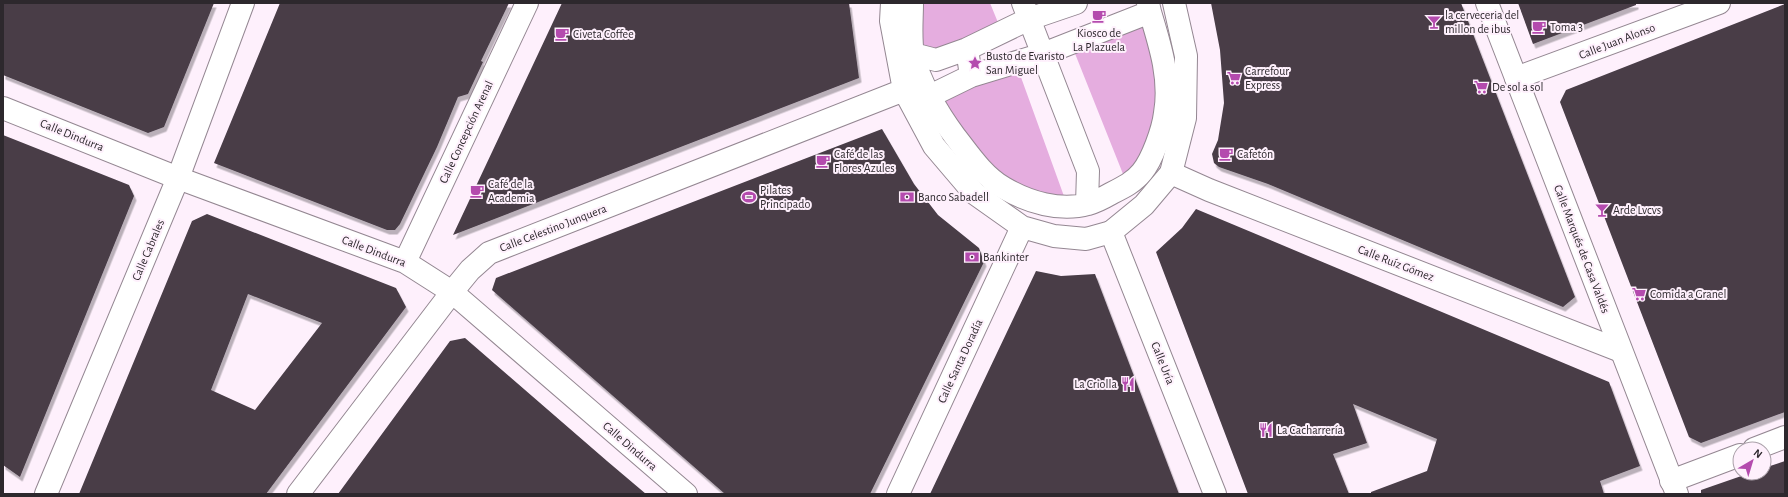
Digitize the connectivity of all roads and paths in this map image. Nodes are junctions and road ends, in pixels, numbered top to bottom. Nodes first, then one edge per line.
1 (243, 3) edge
2 (527, 3) edge
3 (892, 3) edge
4 (912, 3) edge
5 (1076, 3) edge
6 (1174, 3) edge
7 (1487, 3) edge
8 (1718, 3) edge
9 (1149, 8) edge
10 (1026, 11) edge
11 (967, 49) junction
12 (913, 54) junction
13 (1043, 54) junction
14 (972, 76) junction
15 (1516, 78) junction
16 (904, 90) junction
17 (930, 96) junction
18 (3, 108) edge
19 (1171, 173) junction
20 (178, 178) junction
21 (1087, 204) junction
22 (1022, 227) junction
23 (1111, 232) junction
24 (405, 262) junction
25 (452, 292) junction
26 (1621, 352) junction
27 (1785, 437) edge
28 (1772, 442) edge
29 (1732, 458) edge
30 (1674, 487) edge
31 (46, 494) edge
32 (298, 494) edge
33 (686, 494) edge
34 (898, 494) edge
35 (1215, 494) edge

1 - 20 street, Calle Cabrales
2 - 24 street, Calle Concepción Arenal
3 - 16 street
4 - 12 street
5 - 10 street
6 - 19 street
7 - 15 street, Calle Marqués de Casa Valdés
8 - 15 street, Calle Juan Alonso
9 - 13 street
9 - 21 street
10 - 11 street
10 - 13 street
11 - 12 street
11 - 14 street
12 - 17 street
13 - 14 street
13 - 21 street
14 - 17 street
15 - 26 street, Calle Marqués de Casa Valdés
16 - 22 street
16 - 25 street, Calle Celestino Junquera
17 - 21 street
18 - 20 street, Calle Dindurra
19 - 23 street
19 - 26 street, Calle Ruíz Gómez
20 - 24 street, Calle Dindurra
20 - 31 street, Calle Cabrales
22 - 23 street
22 - 34 street, Calle Santa Doradía
23 - 35 street, Calle Uría
24 - 25 street, Calle Dindurra
25 - 32 street, Calle Celestino Junquera
25 - 33 street, Calle Dindurra
26 - 30 street, Calle Marqués de Casa Valdés
27 - 28 street
29 - 30 street

